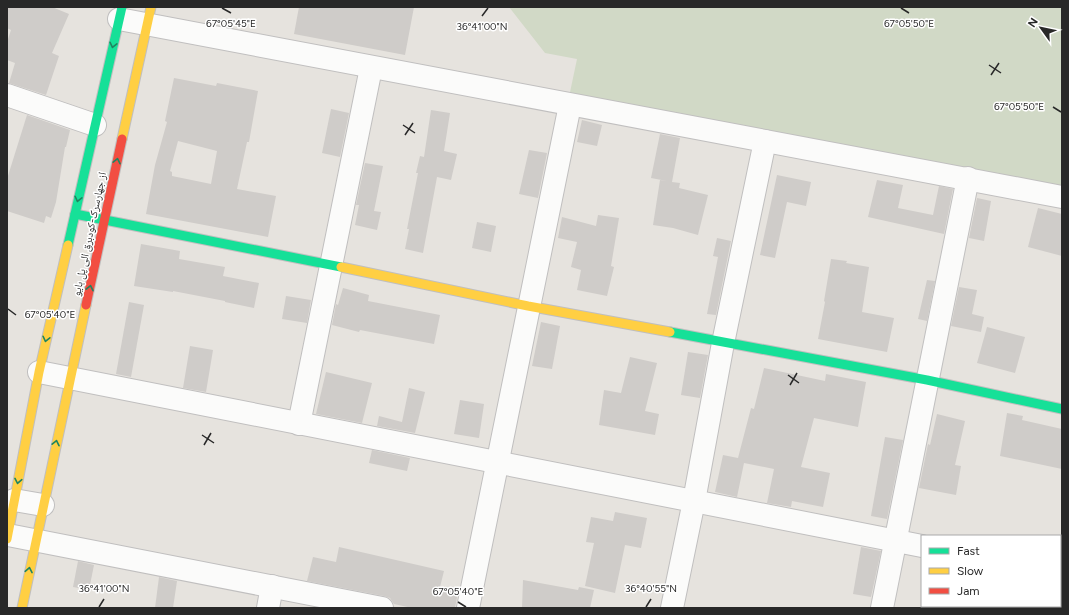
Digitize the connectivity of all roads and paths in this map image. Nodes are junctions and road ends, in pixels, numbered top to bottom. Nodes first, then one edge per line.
1 (121, 13) edge
2 (149, 16) edge
3 (371, 68) junction
4 (7, 95) edge
5 (570, 105) junction
6 (95, 125) junction
7 (765, 141) junction
8 (968, 178) junction
9 (1062, 197) edge
10 (75, 214) junction
11 (105, 219) junction
12 (331, 265) junction
13 (528, 306) junction
14 (723, 343) junction
15 (39, 372) junction
16 (70, 378) junction
17 (927, 380) junction
18 (1062, 409) edge
19 (299, 424) junction
20 (498, 463) junction
21 (9, 500) edge
22 (694, 501) junction
23 (43, 505) junction
24 (7, 537) edge
25 (35, 540) junction
26 (896, 541) junction
27 (921, 546) edge
28 (272, 586) junction
29 (22, 608) edge
30 (268, 608) edge
31 (382, 608) edge
32 (468, 608) edge
33 (672, 608) edge
34 (882, 608) edge

1 - 2 street
1 -> 6 street, از جهارسرک-کودبرق الی پل بایو
2 - 3 street
11 -> 2 street, از جهارسرک-کودبرق الی پل بایو
3 - 5 street
3 - 12 street
4 - 6 street
5 - 7 street
5 - 13 street
6 -> 10 street, از جهارسرک-کودبرق الی پل بایو
7 - 8 street
7 - 14 street
8 - 9 street
8 - 17 street
10 - 11 street
10 -> 15 street, از جهارسرک-کودبرق الی پل بایو
11 - 12 street
16 -> 11 street, از جهارسرک-کودبرق الی پل بایو
12 - 13 street
12 - 19 street
13 - 14 street
13 - 20 street
14 - 17 street
14 - 22 street
15 - 16 street
15 -> 21 street, از جهارسرک-کودبرق الی پل بایو
16 - 19 street
23 -> 16 street, از جهارسرک-کودبرق الی پل بایو
17 - 18 street
17 - 26 street
19 - 20 street
20 - 22 street
20 - 32 street
21 - 23 street
21 - 24 street, از جهارسرک-کودبرق الی پل بایو
22 - 26 street
22 - 33 street
23 - 25 street, از جهارسرک-کودبرق الی پل بایو
24 - 25 street
25 - 28 street
29 -> 25 street, از جهارسرک-کودبرق الی پل بایو
26 - 27 street
26 - 34 street
28 - 30 street
28 - 31 street

